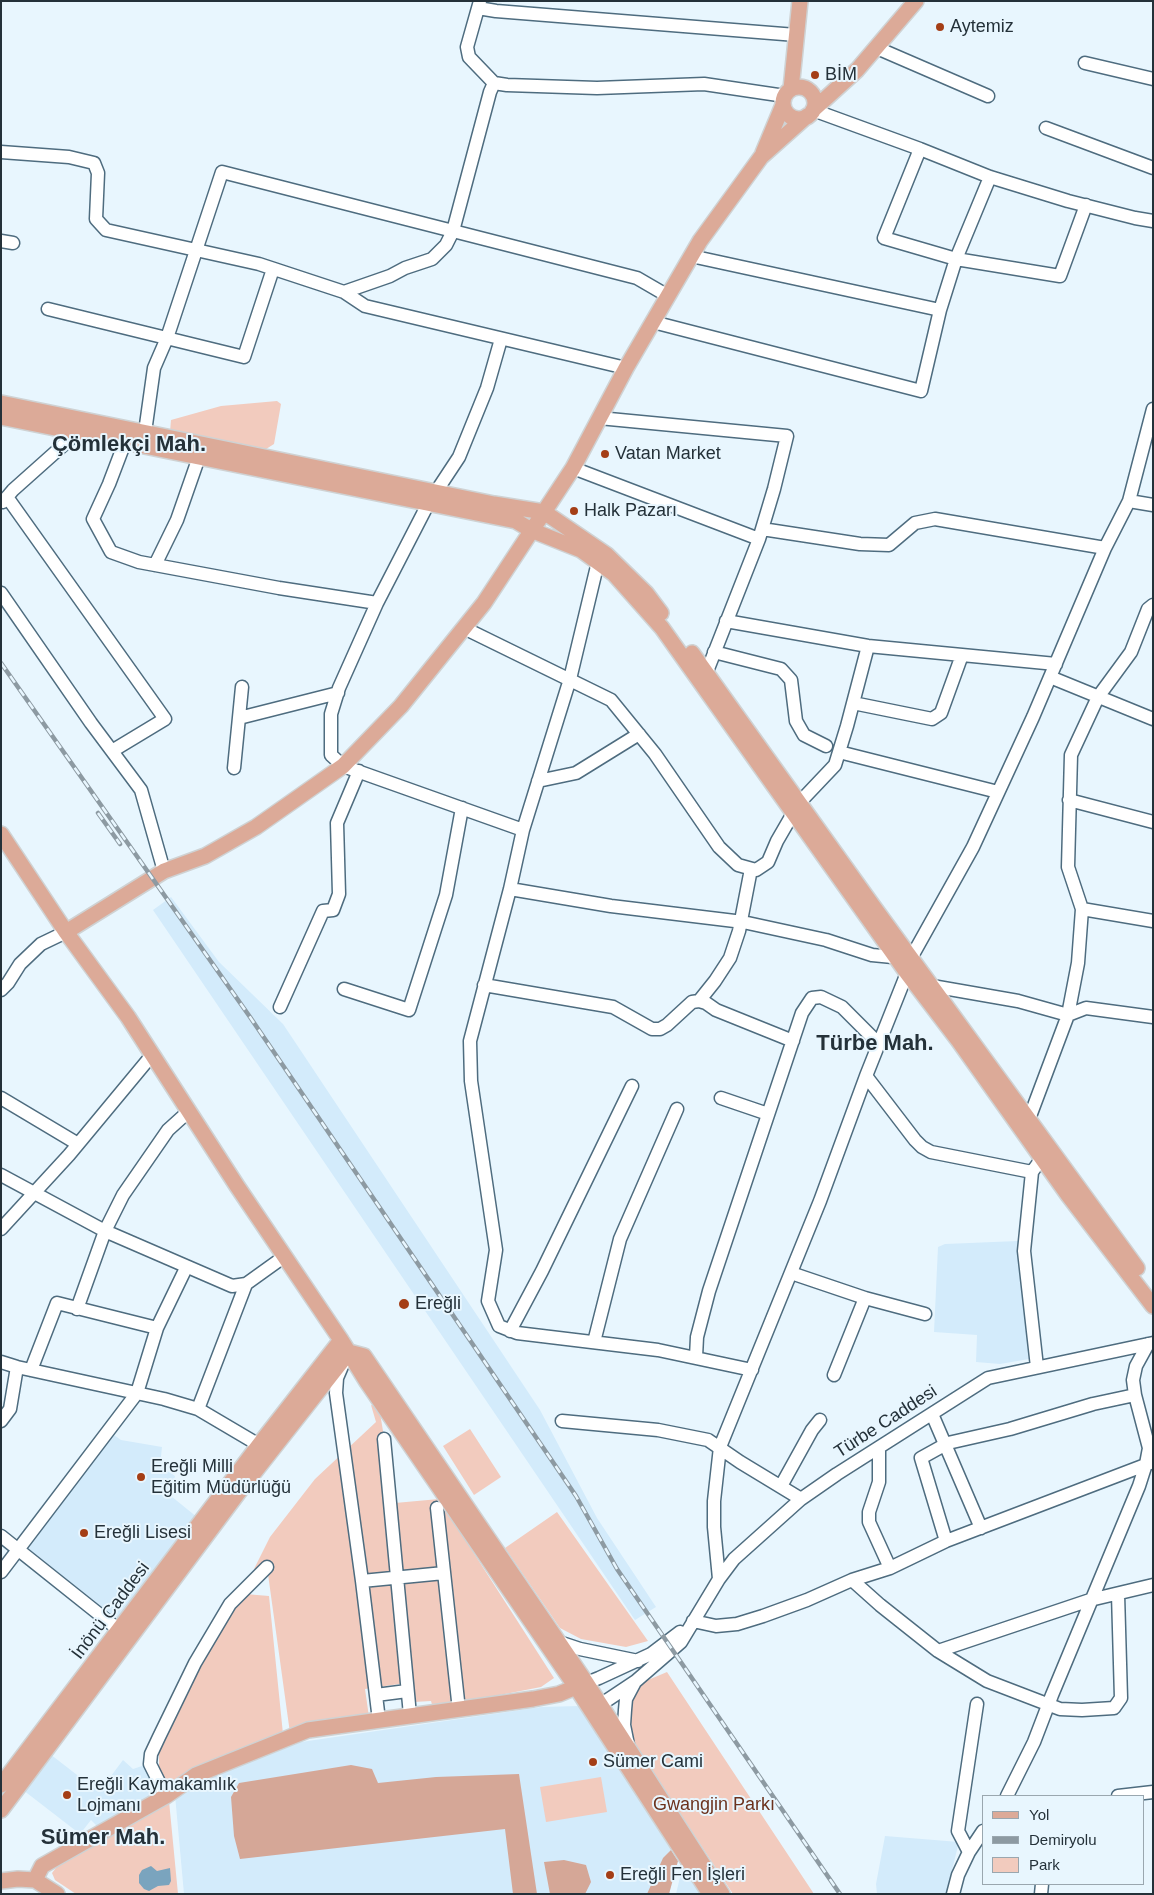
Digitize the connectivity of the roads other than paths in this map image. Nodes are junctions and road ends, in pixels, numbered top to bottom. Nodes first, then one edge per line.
1 (800, 1) edge
2 (916, 1) edge
3 (479, 5) edge
4 (796, 35) junction
5 (877, 48) junction
6 (1085, 63) dead end
7 (1153, 79) edge
8 (494, 82) junction
9 (988, 96) dead end
10 (786, 97) junction
11 (810, 113) junction
12 (1046, 128) dead end
13 (920, 149) junction
14 (1, 152) edge
15 (761, 157) junction
16 (1153, 168) edge
17 (990, 177) junction
18 (1086, 205) junction
19 (1153, 221) edge
20 (454, 232) junction
21 (196, 250) junction
22 (691, 256) junction
23 (956, 259) junction
24 (273, 269) junction
25 (344, 292) junction
26 (668, 296) junction
27 (48, 309) dead end
28 (940, 310) junction
29 (653, 322) junction
30 (167, 338) junction
31 (501, 339) junction
32 (626, 368) junction
33 (1, 403) edge
34 (1153, 409) edge
35 (1, 417) edge
36 (599, 418) junction
37 (78, 432) junction
38 (145, 432) junction
39 (125, 442) junction
40 (199, 457) junction
41 (572, 468) junction
42 (432, 498) junction
43 (4, 500) edge
44 (1129, 501) junction
45 (1153, 505) edge
46 (544, 512) junction
47 (531, 530) junction
48 (761, 534) junction
49 (1105, 548) junction
50 (598, 562) junction
51 (155, 566) junction
52 (1, 592) edge
53 (378, 604) junction
54 (1153, 605) edge
55 (726, 621) junction
56 (464, 628) junction
57 (868, 646) junction
58 (714, 652) junction
59 (962, 655) junction
60 (1056, 664) junction
61 (1050, 677) junction
62 (570, 678) junction
63 (704, 678) junction
64 (242, 687) dead end
65 (338, 693) junction
66 (1098, 697) junction
67 (853, 703) junction
68 (239, 718) junction
69 (1153, 719) edge
70 (639, 734) junction
71 (826, 746) dead end
72 (112, 751) junction
73 (839, 752) junction
74 (343, 766) junction
75 (234, 768) dead end
76 (359, 771) junction
77 (538, 781) junction
78 (998, 792) junction
79 (1069, 800) junction
80 (796, 807) junction
81 (462, 808) junction
82 (1153, 822) edge
83 (523, 830) junction
84 (1, 834) edge
85 (751, 869) junction
86 (164, 871) junction
87 (510, 889) junction
88 (1082, 909) junction
89 (740, 922) junction
90 (1153, 922) edge
91 (66, 932) junction
92 (905, 963) junction
93 (484, 985) junction
94 (932, 986) junction
95 (344, 989) dead end
96 (1, 990) edge
97 (699, 1001) junction
98 (280, 1007) dead end
99 (1068, 1015) junction
100 (1153, 1017) edge
101 (793, 1041) junction
102 (879, 1044) junction
103 (152, 1055) junction
104 (866, 1076) junction
105 (632, 1086) dead end
106 (1, 1098) edge
107 (721, 1098) dead end
108 (677, 1109) dead end
109 (189, 1111) junction
110 (768, 1114) junction
111 (1029, 1119) junction
112 (78, 1144) junction
113 (1042, 1158) junction
114 (1032, 1172) junction
115 (1, 1175) edge
116 (35, 1193) junction
117 (1, 1230) edge
118 (105, 1231) junction
119 (285, 1256) junction
120 (186, 1268) junction
121 (791, 1273) junction
122 (246, 1284) junction
123 (1153, 1290) edge
124 (865, 1298) junction
125 (1153, 1306) edge
126 (76, 1309) junction
127 (925, 1314) dead end
128 (157, 1328) junction
129 (510, 1331) junction
130 (594, 1342) junction
131 (1151, 1344) edge
132 (345, 1346) junction
133 (696, 1357) junction
134 (1, 1362) edge
135 (17, 1367) junction
136 (1037, 1367) junction
137 (31, 1370) junction
138 (752, 1370) junction
139 (834, 1375) dead end
140 (137, 1393) junction
141 (1135, 1395) junction
142 (198, 1409) junction
143 (932, 1414) junction
144 (820, 1420) dead end
145 (1, 1421) edge
146 (562, 1421) dead end
147 (384, 1439) dead end
148 (259, 1445) junction
149 (945, 1445) junction
150 (720, 1447) junction
151 (879, 1448) junction
152 (1150, 1463) edge
153 (781, 1486) junction
154 (801, 1499) junction
155 (437, 1508) dead end
156 (981, 1528) junction
157 (1, 1536) edge
158 (946, 1541) junction
159 (18, 1550) junction
160 (267, 1566) dead end
161 (890, 1568) junction
162 (1, 1572) edge
163 (444, 1573) junction
164 (397, 1577) junction
165 (719, 1579) junction
166 (852, 1580) junction
167 (362, 1581) junction
168 (1153, 1585) edge
169 (1118, 1594) junction
170 (1090, 1600) junction
171 (693, 1621) junction
172 (119, 1630) junction
173 (560, 1642) junction
174 (938, 1651) junction
175 (638, 1661) junction
176 (636, 1681) junction
177 (581, 1685) junction
178 (407, 1691) junction
179 (376, 1695) junction
180 (977, 1704) dead end
181 (1048, 1704) junction
182 (596, 1708) junction
183 (459, 1710) junction
184 (410, 1715) junction
185 (378, 1720) junction
186 (628, 1747) junction
187 (1, 1785) edge
188 (1153, 1792) edge
189 (1008, 1795) edge
190 (1127, 1795) edge
191 (166, 1796) junction
192 (1, 1810) edge
193 (982, 1833) edge
194 (969, 1852) junction
195 (35, 1880) junction
196 (1, 1881) edge
197 (57, 1894) edge
198 (710, 1894) edge
199 (722, 1894) edge
200 (953, 1894) edge

1 - 4 main road
2 - 5 main road
3 - 4 street
3 - 8 street
4 - 10 main road
5 - 9 street
5 - 11 main road
6 - 7 street
8 - 10 street
8 - 20 street
10 - 11 main road
10 - 11 main road
10 - 15 main road
11 - 13 street
11 - 15 main road
12 - 16 street
13 - 17 street
13 - 23 street
14 - 21 street
15 - 22 main road
17 - 18 street
17 - 23 street
18 - 19 street
18 - 23 street
20 - 21 street
20 - 25 street
20 - 26 street
21 - 24 street
21 - 30 street
22 - 26 main road
22 - 28 street
23 - 28 street
24 - 25 street
24 - 30 street
25 - 31 street
26 - 29 main road
27 - 30 street
28 - 29 street
29 - 32 main road
30 - 38 street
31 - 32 street
31 - 42 street
32 - 36 main road
33 - 38 main road
34 - 44 street
35 - 37 main road
36 - 41 main road
36 - 48 street
37 - 39 main road
37 - 43 street
38 - 42 main road
39 - 40 main road
39 - 51 street
40 - 42 main road
40 - 51 street
41 - 46 main road
41 - 48 street
42 - 46 main road
42 - 47 main road
42 - 53 street
43 - 72 street
44 - 45 street
44 - 49 street
46 - 47 main road
46 - 63 main road
47 - 50 main road
47 - 56 main road
48 - 49 street
48 - 55 street
49 - 60 street
50 - 62 street
50 - 63 main road
51 - 53 street
52 - 72 street
53 - 65 street
54 - 66 street
55 - 57 street
55 - 58 street
56 - 62 street
56 - 74 main road
57 - 59 street
57 - 67 street
58 - 63 street
58 - 71 street
59 - 60 street
59 - 67 street
60 - 61 street
61 - 66 street
61 - 78 street
62 - 70 street
62 - 77 street
63 - 80 main road
64 - 68 street
65 - 68 street
65 - 74 street
66 - 69 street
66 - 79 street
67 - 73 street
68 - 75 street
70 - 77 street
70 - 85 street
72 - 86 street
73 - 78 street
73 - 80 street
74 - 76 street
74 - 86 main road
76 - 81 street
76 - 98 street
77 - 83 street
78 - 92 street
79 - 82 street
79 - 88 street
80 - 85 street
80 - 92 main road
81 - 83 street
81 - 95 street
83 - 87 street
84 - 91 main road
85 - 89 street
86 - 91 main road
87 - 89 street
87 - 93 street
88 - 90 street
88 - 99 street
89 - 92 street
89 - 97 street
91 - 96 street
91 - 103 main road
92 - 94 main road
92 - 102 street
92 - 113 main road
93 - 97 street
93 - 129 street
94 - 99 street
94 - 111 main road
97 - 101 street
99 - 100 street
99 - 111 street
101 - 102 street
101 - 110 street
102 - 104 street
103 - 109 main road
103 - 112 street
104 - 114 street
104 - 121 street
105 - 129 street
106 - 112 street
107 - 110 street
108 - 130 street
109 - 118 street
109 - 119 main road
110 - 133 street
111 - 123 main road
112 - 116 street
113 - 114 street
113 - 125 main road
114 - 136 street
115 - 116 street
116 - 117 street
116 - 118 street
118 - 120 street
118 - 126 street
119 - 122 street
119 - 132 main road
120 - 122 street
120 - 128 street
121 - 124 street
121 - 138 street
122 - 142 street
124 - 127 street
124 - 139 street
126 - 128 street
126 - 137 street
128 - 140 street
129 - 130 street
130 - 133 street
131 - 136 street, Türbe Caddesi
131 - 141 street
132 - 148 main road, İnönü Caddesi
132 - 167 street
132 - 173 main road
132 - 177 main road
132 - 192 main road
133 - 138 street
134 - 135 street
135 - 137 street
135 - 145 street
136 - 143 street, Türbe Caddesi
137 - 140 street
138 - 150 street
140 - 142 street
140 - 159 street
141 - 149 street
141 - 152 street
142 - 148 street
143 - 149 street
143 - 151 street, Türbe Caddesi
144 - 153 street
146 - 150 street
147 - 164 street
148 - 172 main road, İnönü Caddesi
149 - 156 street
149 - 158 street
150 - 153 street
150 - 165 street
151 - 154 street, Türbe Caddesi
151 - 161 street
152 - 156 street
152 - 170 street
153 - 154 street
154 - 165 street, Türbe Caddesi
155 - 163 street
156 - 158 street
157 - 159 street
158 - 161 street
159 - 162 street
159 - 172 street
160 - 191 street
161 - 166 street
163 - 164 street
163 - 183 street
164 - 167 street
164 - 178 street
165 - 171 street, Türbe Caddesi
166 - 171 street
166 - 174 street
167 - 179 street
168 - 169 street
169 - 170 street
169 - 181 street
170 - 174 street
170 - 181 street
171 - 175 street, Türbe Caddesi
171 - 176 street, Türbe Caddesi
172 - 187 main road, İnönü Caddesi
173 - 175 street
173 - 177 main road
174 - 181 street
175 - 177 street, Türbe Caddesi
176 - 182 street, Türbe Caddesi
176 - 186 street, Türbe Caddesi
177 - 182 main road
177 - 183 main road
178 - 179 street
178 - 184 street
179 - 185 street
180 - 194 street
181 - 189 street
182 - 186 main road
182 - 198 main road
183 - 184 main road
184 - 185 main road
185 - 191 main road
186 - 199 main road
188 - 190 street
191 - 195 main road
193 - 194 street
194 - 200 street
195 - 196 main road
195 - 197 main road

